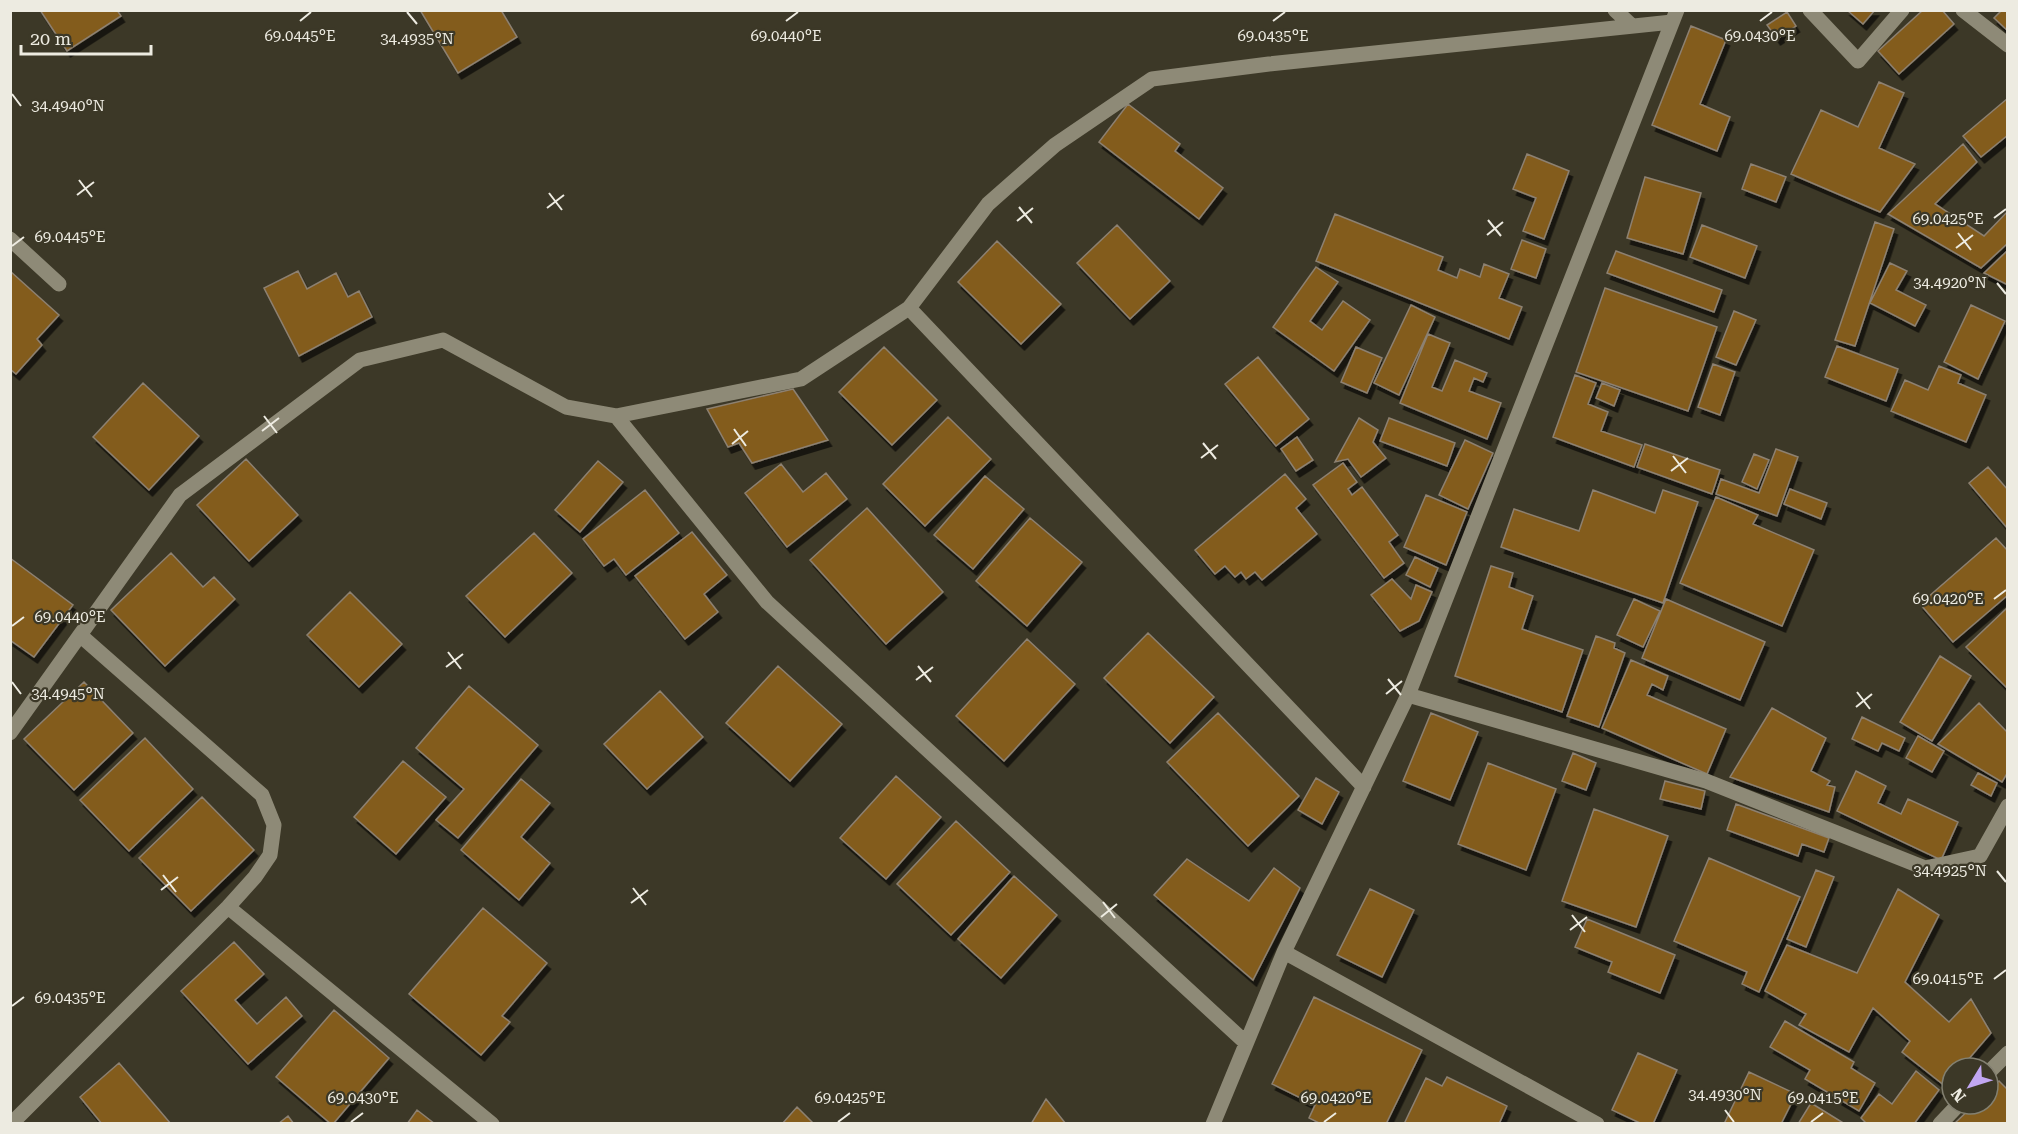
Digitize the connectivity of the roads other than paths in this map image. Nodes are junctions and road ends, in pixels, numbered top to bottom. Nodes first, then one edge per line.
1 (1615, 10) edge
2 (1810, 10) edge
3 (1902, 10) edge
4 (1963, 10) edge
5 (1674, 16) edge
6 (1632, 26) junction
7 (2007, 45) edge
8 (10, 239) edge
9 (59, 284) dead end
10 (909, 308) junction
11 (616, 416) junction
12 (80, 635) junction
13 (1408, 695) junction
14 (10, 733) edge
15 (1364, 787) junction
16 (2007, 806) edge
17 (228, 907) junction
18 (1284, 952) junction
19 (1246, 1043) junction
20 (11, 1124) edge
21 (492, 1124) edge
22 (1213, 1124) edge
23 (1597, 1124) edge

1 - 6 street
2 - 3 street
4 - 7 street
5 - 6 street
5 - 13 street
6 - 10 street
8 - 9 street
10 - 11 street
10 - 15 street
11 - 12 street
11 - 19 street
12 - 14 street
12 - 17 street
13 - 15 street
13 - 16 street
15 - 18 street
17 - 20 street
17 - 21 street
18 - 19 street
18 - 23 street
19 - 22 street

